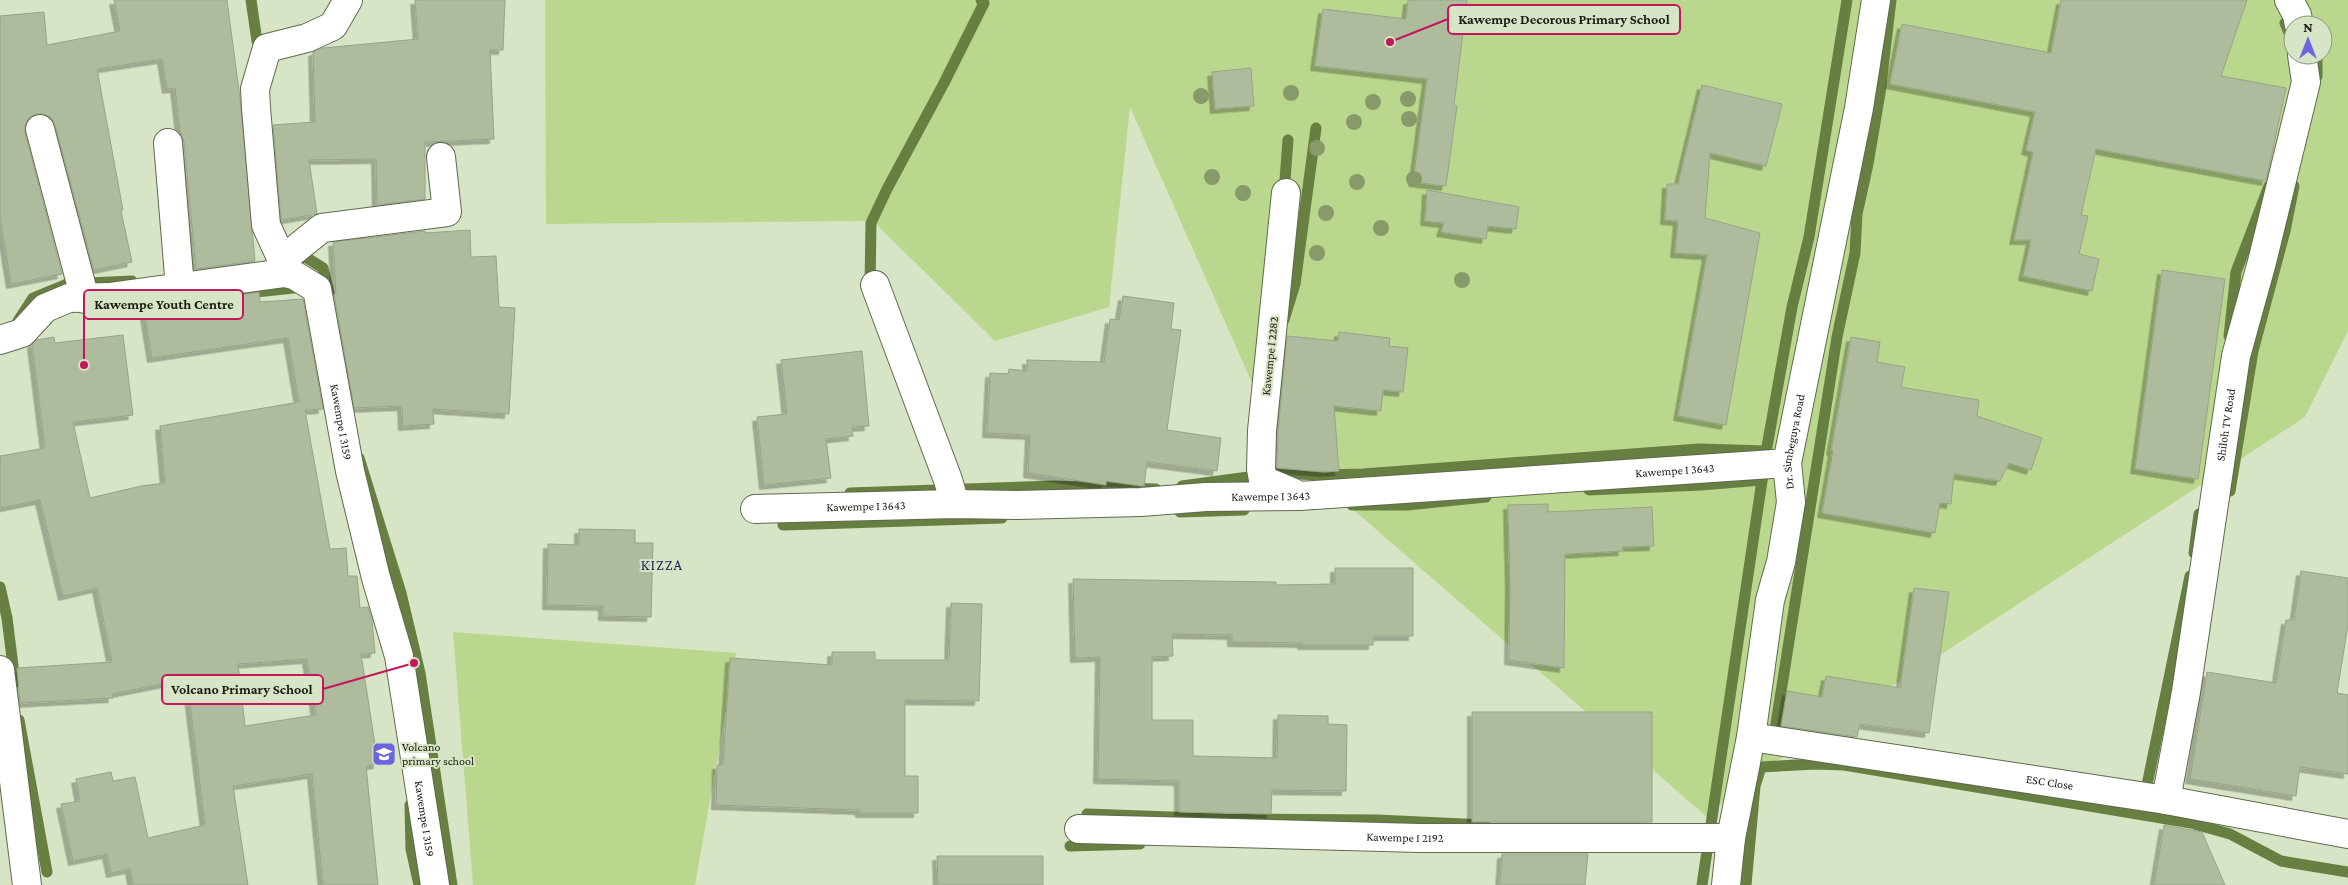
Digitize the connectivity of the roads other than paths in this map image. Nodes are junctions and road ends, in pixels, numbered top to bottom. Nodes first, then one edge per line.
1 (348, 0) edge
2 (1876, 0) edge
3 (2290, 0) edge
4 (2298, 15) edge
5 (2303, 65) edge
6 (40, 129) dead end
7 (168, 143) dead end
8 (441, 157) dead end
9 (1286, 193) dead end
10 (283, 267) junction
11 (875, 285) dead end
12 (180, 288) junction
13 (85, 299) junction
14 (0, 340) edge
15 (1787, 463) junction
16 (1300, 496) junction
17 (954, 504) junction
18 (755, 509) dead end
19 (0, 670) edge
20 (1751, 737) junction
21 (2166, 800) junction
22 (1079, 829) dead end
23 (2348, 834) edge
24 (1732, 838) junction
25 (27, 885) edge
26 (435, 885) edge
27 (1726, 885) edge

1 - 10 street
2 - 15 street, Dr. Simbeguya Road
3 - 4 street
5 - 21 street, Shiloh TV Road
6 - 13 street
7 - 12 street
8 - 10 street
9 - 16 street, Kawempe I 2282
10 - 12 street
10 - 26 street, Kawempe I 3159
11 - 17 street
12 - 13 street
13 - 14 street
15 - 16 street, Kawempe I 3643
15 - 20 street, Dr. Simbeguya Road
16 - 17 street, Kawempe I 3643
17 - 18 street, Kawempe I 3643
19 - 25 street
20 - 21 street, ESC Close
20 - 24 street, Dr. Simbeguya Road
21 - 23 street, ESC Close
22 - 24 street, Kawempe I 2192
24 - 27 street, Dr. Simbeguya Road

